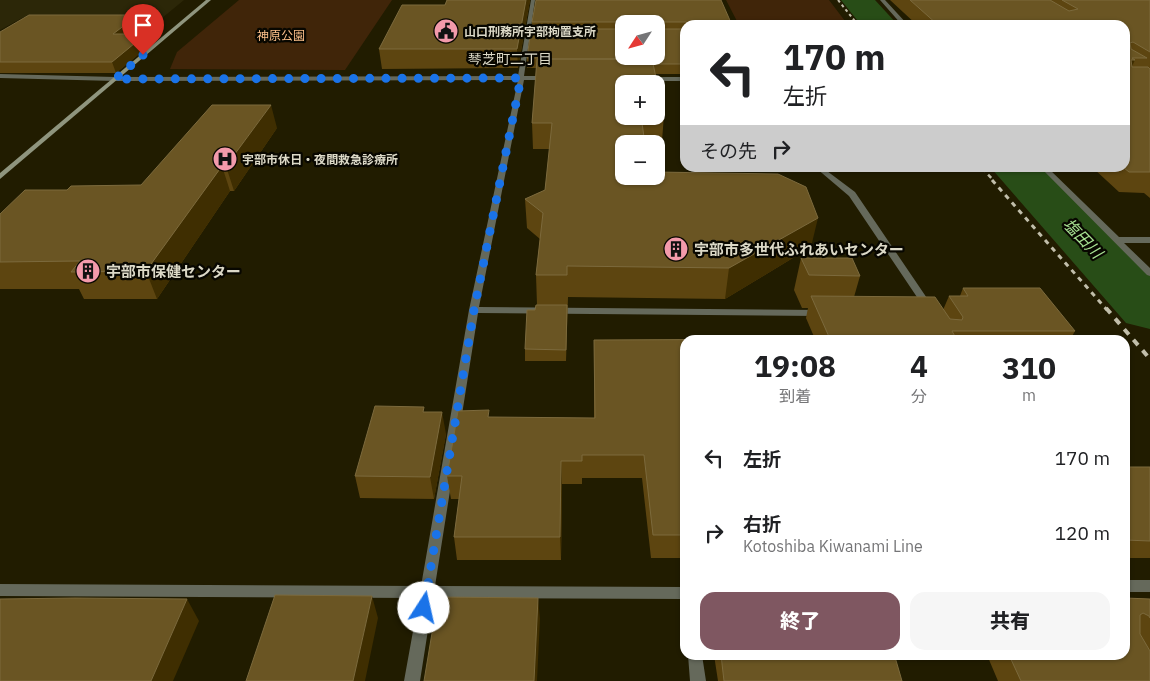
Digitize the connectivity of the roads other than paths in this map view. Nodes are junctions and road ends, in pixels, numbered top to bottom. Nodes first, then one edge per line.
1 (209, 0) edge
2 (533, 0) edge
3 (882, 0) edge
4 (542, 1) edge
5 (900, 20) edge
6 (528, 35) junction
7 (537, 35) edge
8 (0, 76) edge
9 (521, 78) junction
10 (560, 78) edge
11 (115, 79) junction
12 (665, 79) edge
13 (680, 79) edge
14 (824, 172) edge
15 (1048, 172) edge
16 (0, 177) edge
17 (1118, 240) junction
18 (1150, 240) edge
19 (1150, 273) edge
20 (474, 310) junction
21 (833, 313) edge
22 (922, 314) edge
23 (1130, 586) edge
24 (1150, 586) edge
25 (0, 590) edge
26 (428, 590) junction
27 (680, 593) edge
28 (696, 660) edge
29 (412, 681) edge
30 (698, 681) edge

1 - 11 main road
2 - 4 street
2 - 6 street
3 - 5 street
6 - 7 street
6 - 9 street
8 - 11 street
9 - 10 street
9 - 11 street
9 - 20 street
11 - 16 main road
12 - 13 street
14 - 22 street
15 - 17 street
17 - 18 street
17 - 19 street
20 - 21 street
20 - 26 street
23 - 24 street
25 - 26 street
26 - 27 street
26 - 29 street
28 - 30 street

